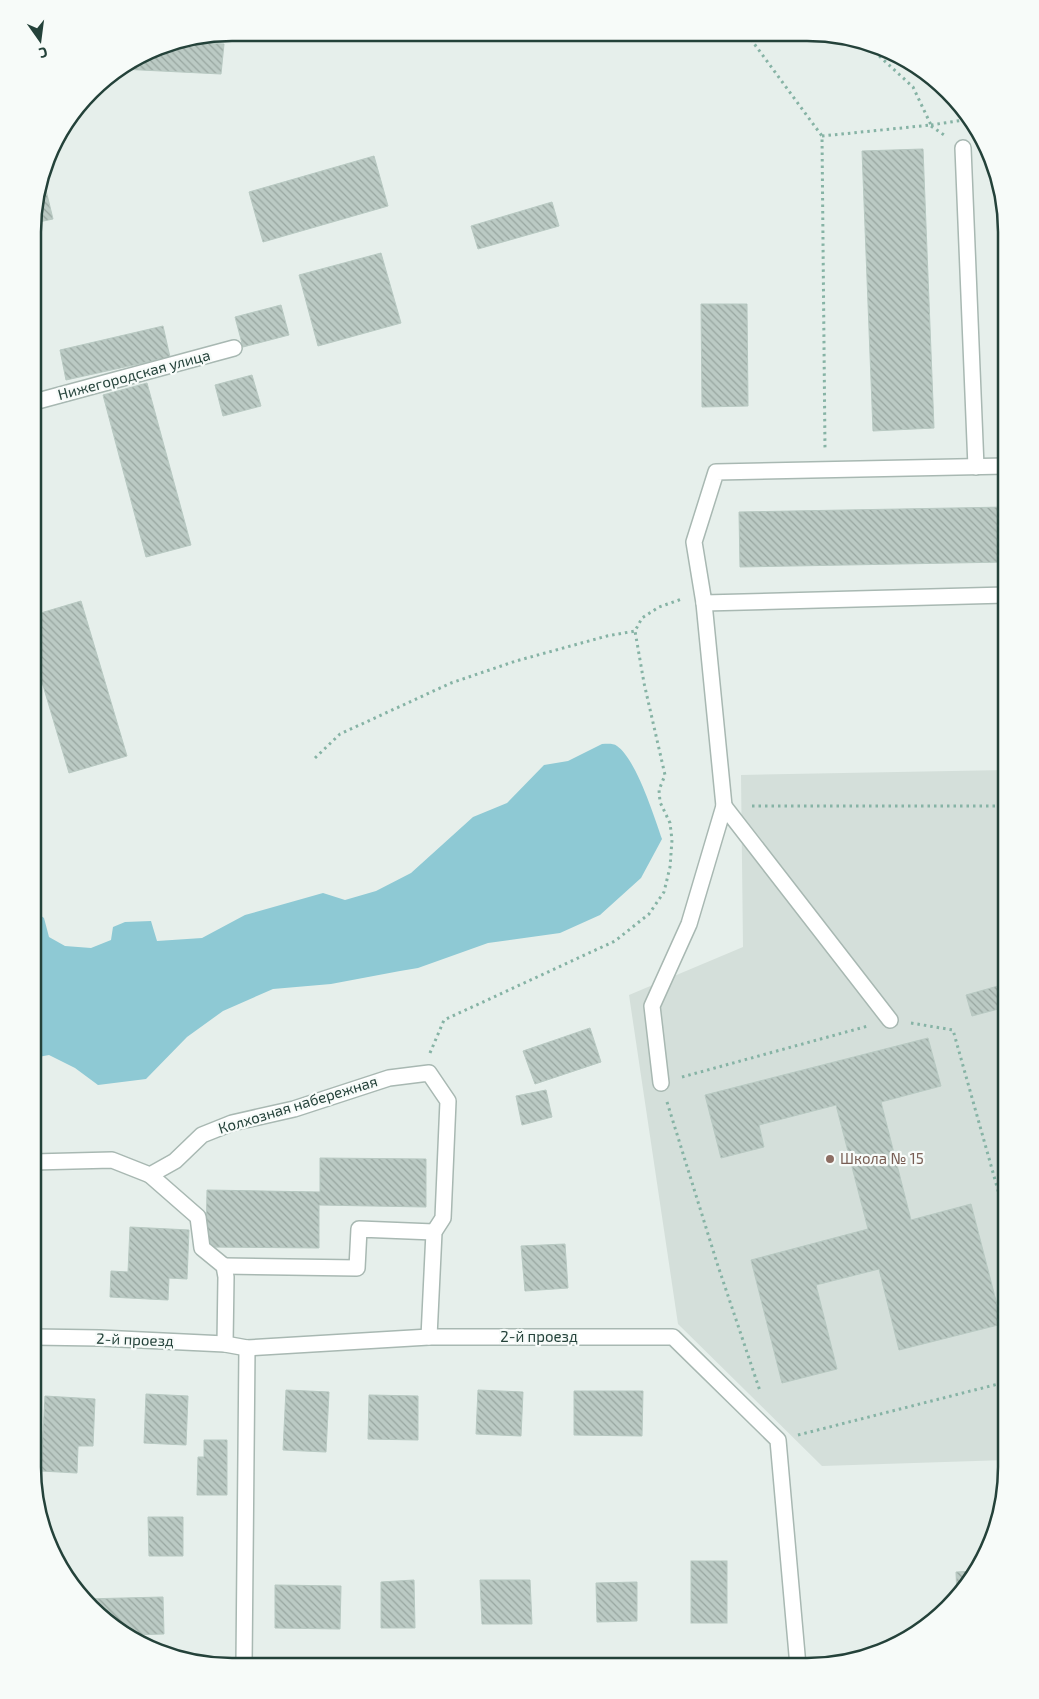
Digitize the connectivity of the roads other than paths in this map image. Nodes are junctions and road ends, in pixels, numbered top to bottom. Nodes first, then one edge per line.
1 (963, 148) dead end
2 (234, 348) dead end
3 (41, 400) edge
4 (976, 466) junction
5 (998, 466) edge
6 (998, 595) edge
7 (703, 598) junction
8 (724, 806) junction
9 (890, 1020) road end
10 (661, 1083) road end
11 (41, 1162) edge
12 (150, 1175) junction
13 (434, 1232) junction
14 (224, 1266) junction
15 (41, 1337) edge
16 (429, 1337) junction
17 (225, 1344) junction
18 (247, 1348) junction
19 (244, 1658) edge
20 (797, 1658) edge

1 - 4 street
2 - 3 street, Нижегородская улица
4 - 5 street
4 - 7 street
6 - 7 street
7 - 8 street
8 - 9 street
8 - 10 street
11 - 12 street
12 - 13 street, Колхозная набережная
12 - 14 street
13 - 14 street
13 - 16 street
14 - 17 street
15 - 17 street, 2-й проезд
16 - 18 street, 2-й проезд
16 - 20 street, 2-й проезд
17 - 18 street, 2-й проезд
18 - 19 street

